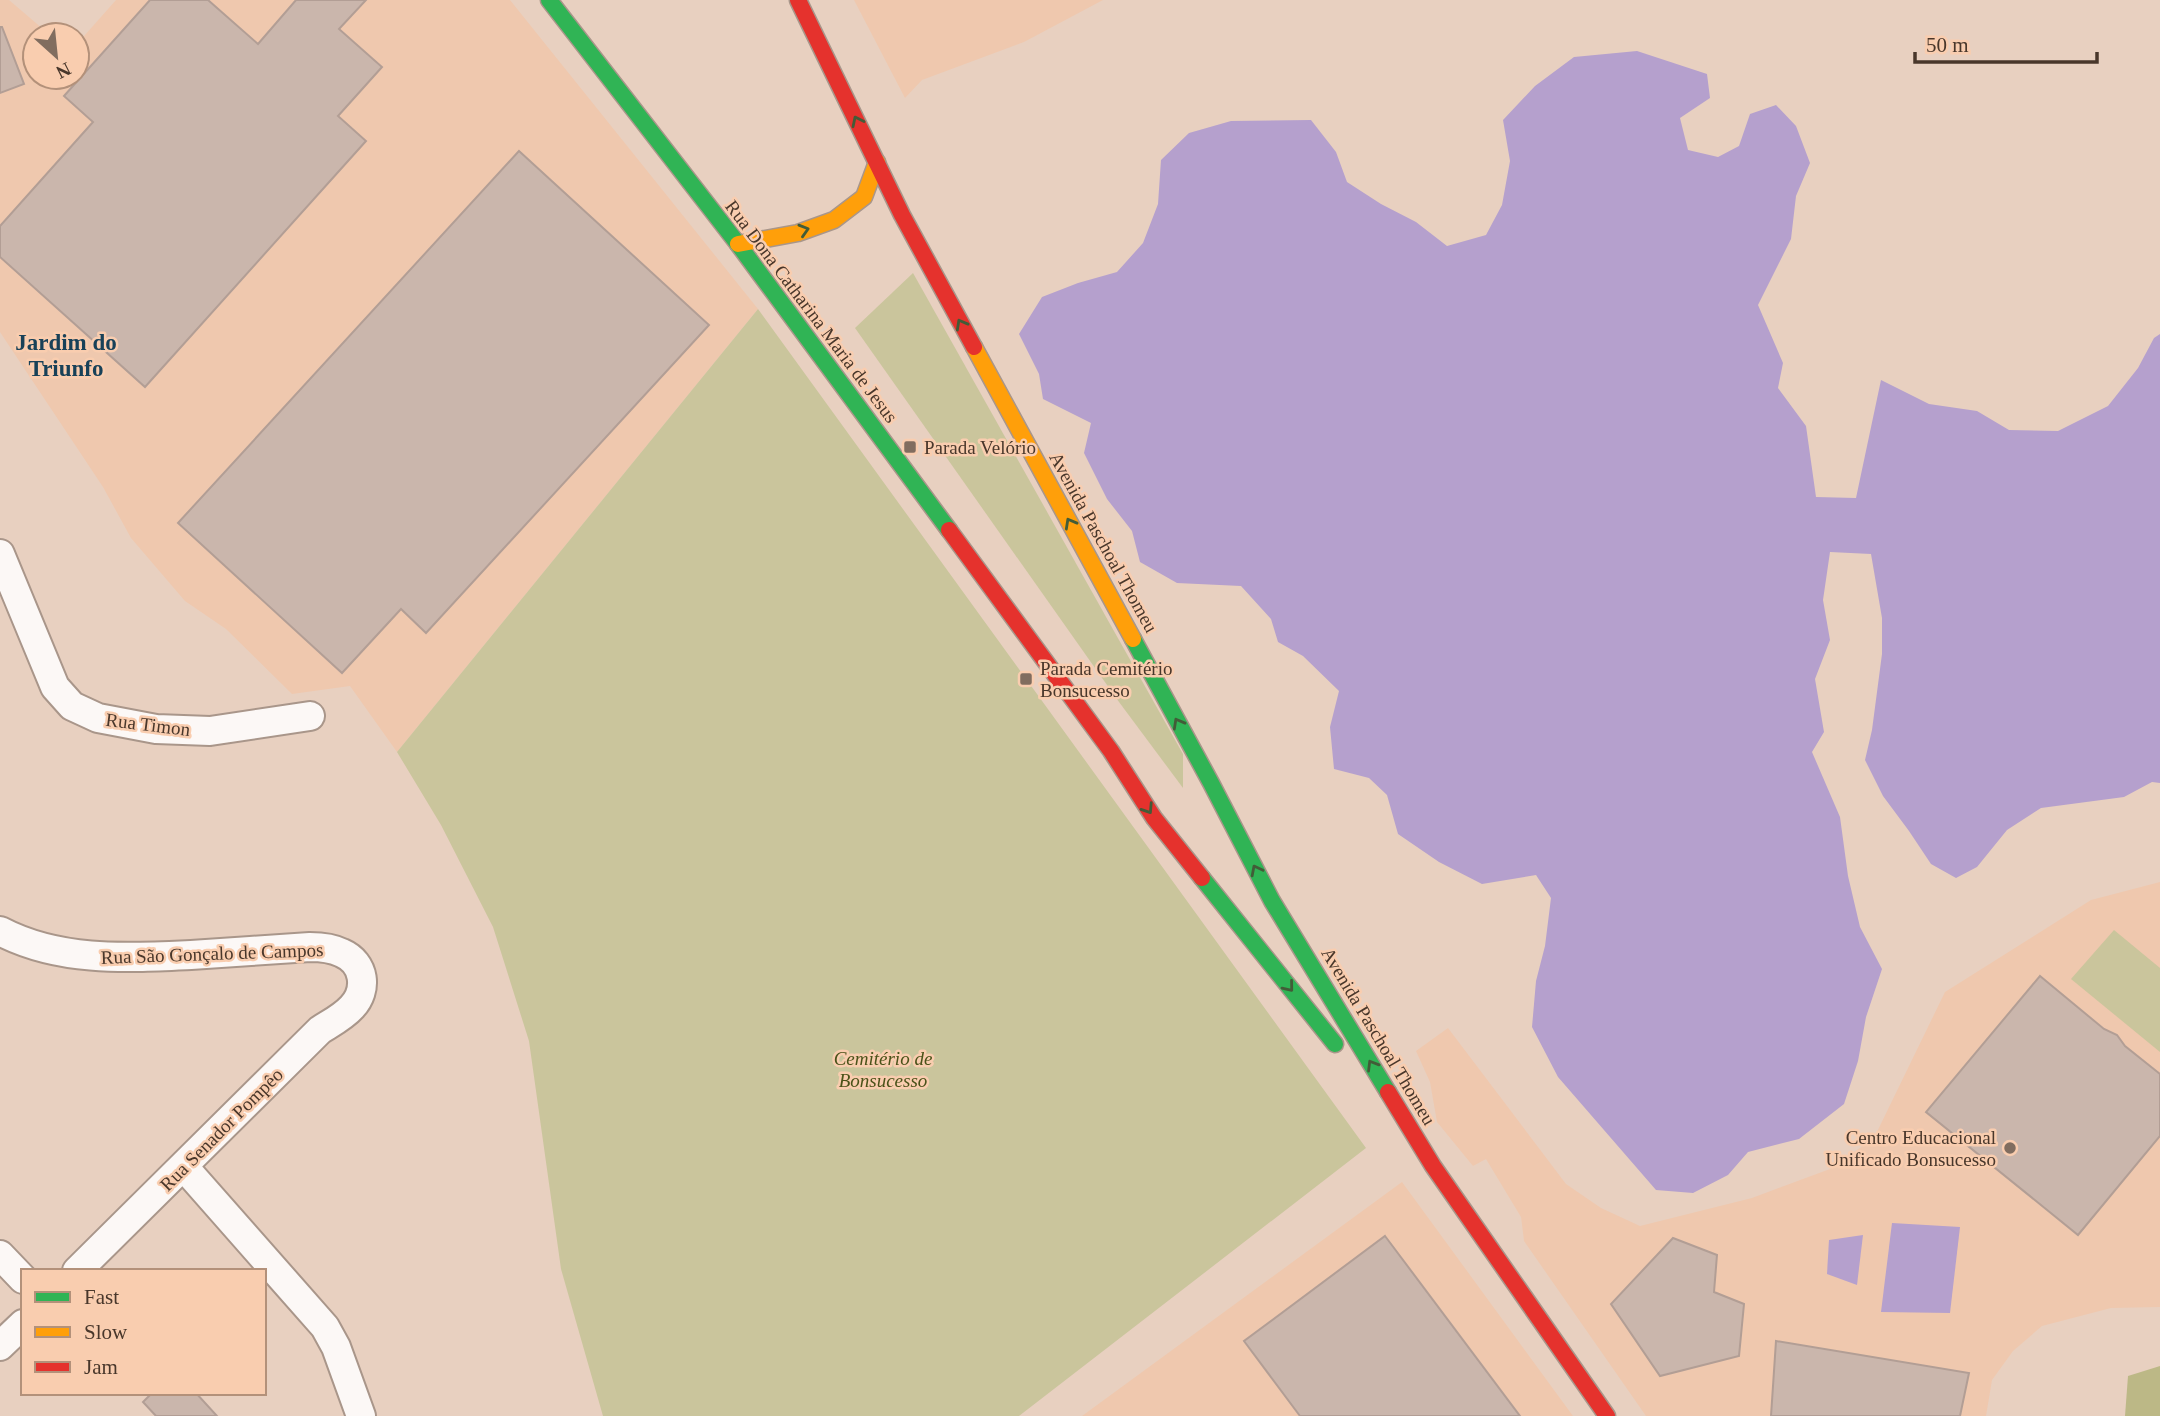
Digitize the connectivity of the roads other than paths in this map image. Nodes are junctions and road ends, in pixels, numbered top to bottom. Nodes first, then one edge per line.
1 (549, 0) edge
2 (799, 0) edge
3 (877, 162) junction
4 (738, 244) junction
5 (0, 554) edge
6 (310, 716) dead end
7 (1111, 751) junction
8 (1156, 791) dead end
9 (1268, 923) dead end
10 (0, 932) edge
11 (1313, 969) junction
12 (363, 987) joint
13 (1433, 1166) junction
14 (184, 1167) junction
15 (0, 1255) edge
16 (79, 1269) edge
17 (21, 1277) edge
18 (21, 1326) edge
19 (0, 1346) edge
20 (361, 1416) edge
21 (1607, 1416) edge

1 - 4 main road, Rua Dona Catharina Maria de Jesus
3 -> 2 main road, Avenida Paschoal Thomeu
4 -> 3 main road
11 -> 3 main road, Avenida Paschoal Thomeu
4 - 7 main road, Rua Dona Catharina Maria de Jesus
5 - 6 street, Rua Timon
7 - 8 main road
7 -> 13 main road, Avenida Paschoal Thomeu
9 - 11 main road
10 - 12 street, Rua São Gonçalo de Campos
13 -> 11 main road, Avenida Paschoal Thomeu
12 - 14 street, Rua Senador Pompêo
13 - 21 main road, Avenida Paschoal Thomeu
14 - 16 street, Rua Senador Pompêo
14 - 20 street
15 - 17 street
18 - 19 street

